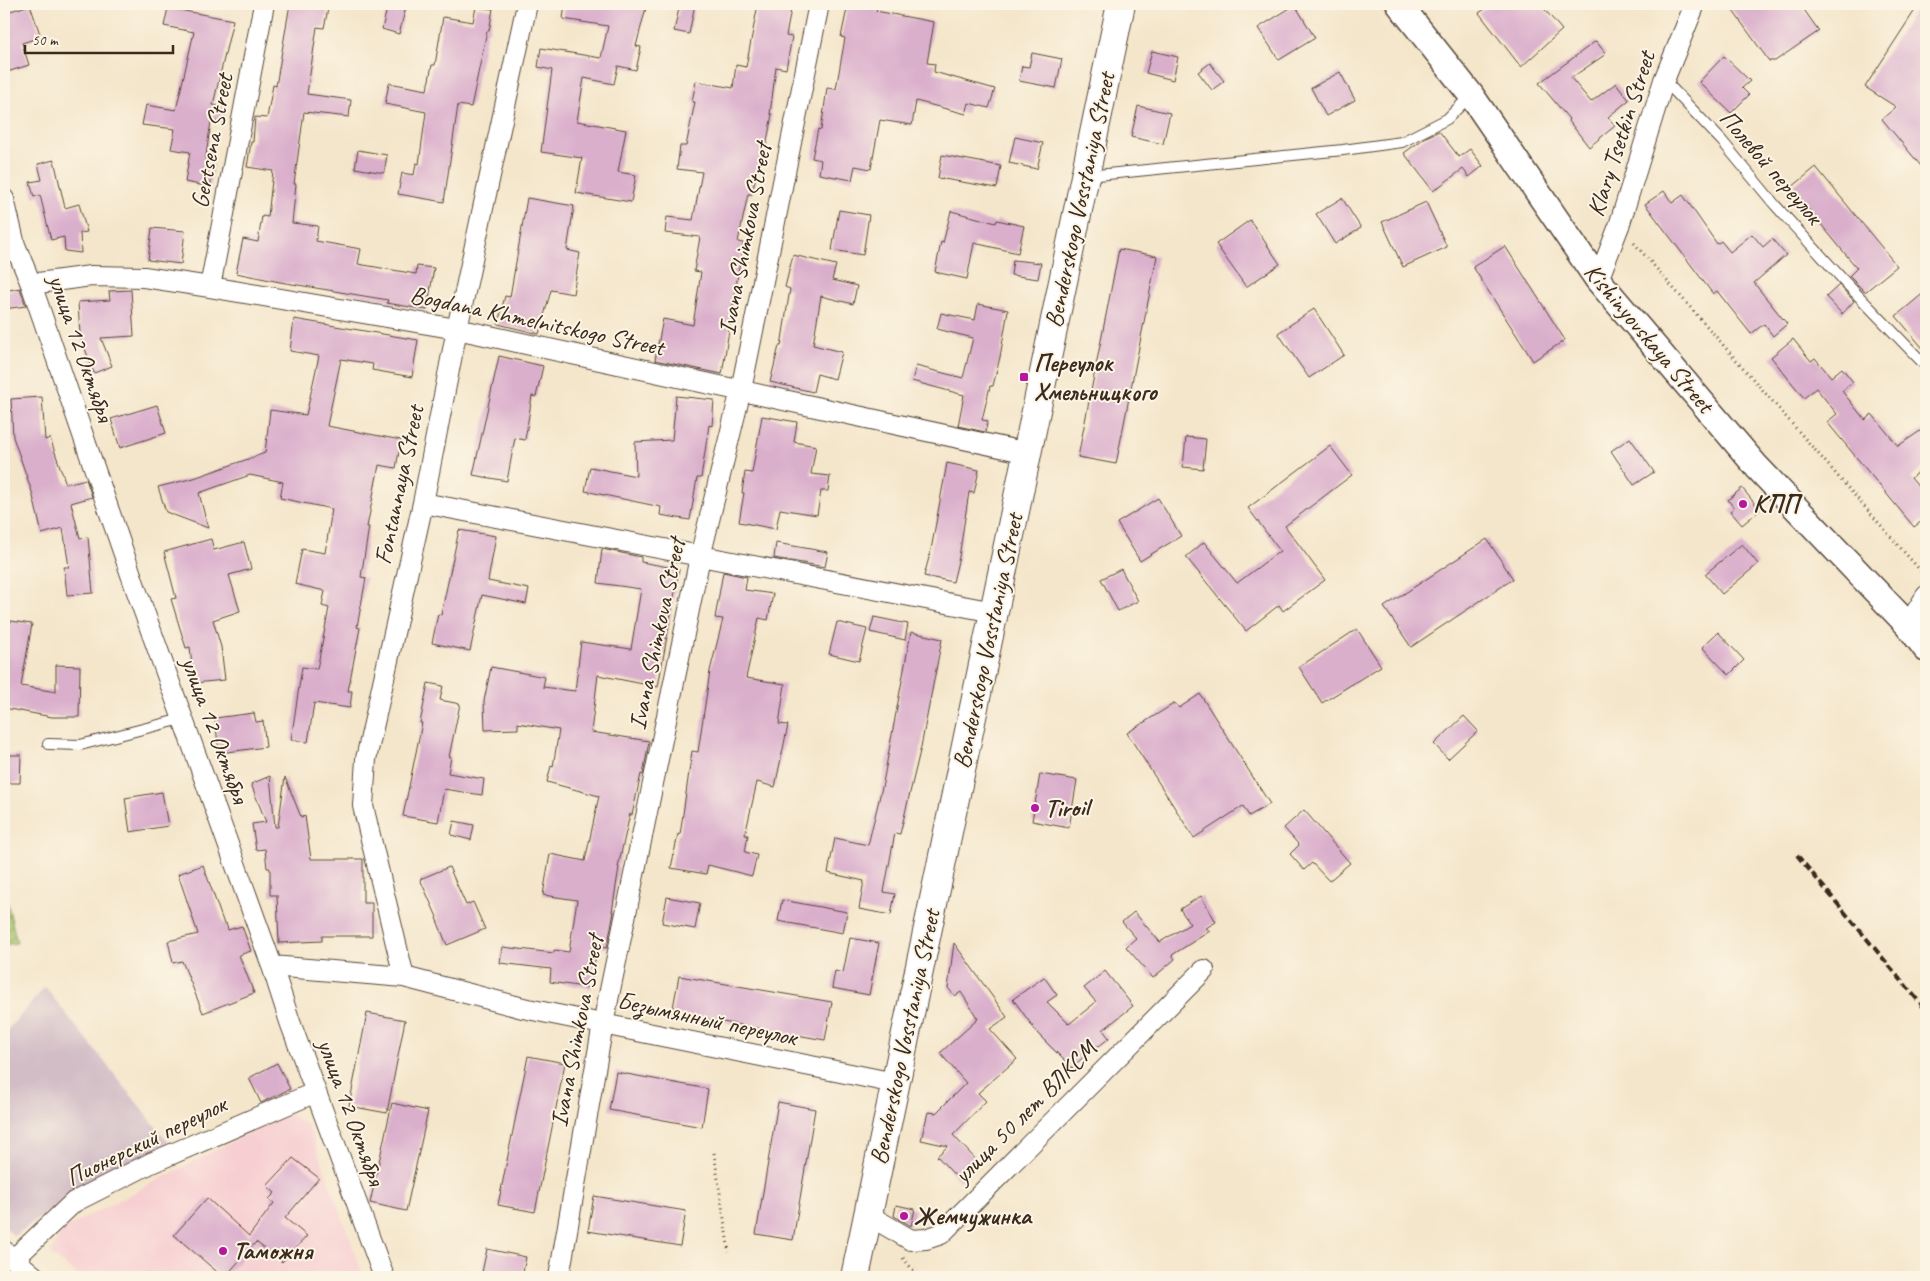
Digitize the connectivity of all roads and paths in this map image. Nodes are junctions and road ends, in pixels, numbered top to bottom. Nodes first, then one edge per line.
1 (264, 4) edge
2 (527, 4) edge
3 (820, 4) edge
4 (1121, 4) edge
5 (1399, 4) edge
6 (1695, 4) edge
7 (1664, 80) junction
8 (1471, 95) junction
9 (1084, 176) junction
10 (4, 199) edge
11 (1619, 226) junction
12 (9, 245) edge
13 (1598, 280) junction
14 (31, 284) junction
15 (210, 287) junction
16 (457, 329) junction
17 (1926, 366) edge
18 (741, 390) junction
19 (1028, 453) junction
20 (423, 503) junction
21 (700, 557) junction
22 (1926, 578) edge
23 (1926, 596) edge
24 (994, 612) junction
25 (1908, 625) junction
26 (1926, 649) edge
27 (182, 718) junction
28 (48, 744) dead end
29 (272, 966) junction
30 (1204, 970) dead end
31 (404, 977) junction
32 (602, 1024) junction
33 (895, 1083) junction
34 (316, 1092) junction
35 (714, 1153) dead end
36 (868, 1215) junction
37 (729, 1252) dead end
38 (9, 1255) edge
39 (35, 1277) edge
40 (384, 1277) edge
41 (559, 1277) edge
42 (855, 1277) edge

1 - 15 street, Gertsena Street
2 - 16 street, Fontannaya Street
3 - 18 street, Ivana Shimkova Street
4 - 9 main road, Benderskogo Vosstaniya Street
5 - 8 street, Kishinyovskaya Street
6 - 7 street, Klary Tsetkin Street
7 - 11 street, Klary Tsetkin Street
7 - 17 lane, Полевой переулок
8 - 9 lane
8 - 13 street, Kishinyovskaya Street
9 - 19 main road, Benderskogo Vosstaniya Street
10 - 12 street, улица 12 Октября
11 - 13 street, Klary Tsetkin Street
11 - 22 path
12 - 14 street, улица 12 Октября
13 - 25 street, Kishinyovskaya Street
14 - 15 street, Bogdana Khmelnitskogo Street
14 - 27 street, улица 12 Октября
15 - 16 street, Bogdana Khmelnitskogo Street
16 - 18 street, Bogdana Khmelnitskogo Street
16 - 20 street, Fontannaya Street
18 - 19 street, Bogdana Khmelnitskogo Street
18 - 21 street, Ivana Shimkova Street
19 - 24 main road, Benderskogo Vosstaniya Street
20 - 21 street
20 - 31 street, Fontannaya Street
21 - 24 street
21 - 32 street, Ivana Shimkova Street
23 - 25 street
24 - 33 main road, Benderskogo Vosstaniya Street
25 - 26 street, Kishinyovskaya Street
27 - 28 lane
27 - 29 street, улица 12 Октября
29 - 31 street, Безымянный переулок
29 - 34 street, улица 12 Октября
30 - 36 street, улица 50 лет ВЛКСМ
31 - 32 street, Безымянный переулок
32 - 33 street, Безымянный переулок
32 - 41 street, Ivana Shimkova Street
33 - 36 main road, Benderskogo Vosstaniya Street
34 - 38 street, Пионерский переулок
34 - 40 street, улица 12 Октября
35 - 37 path
36 - 42 main road, Benderskogo Vosstaniya Street
38 - 39 street

